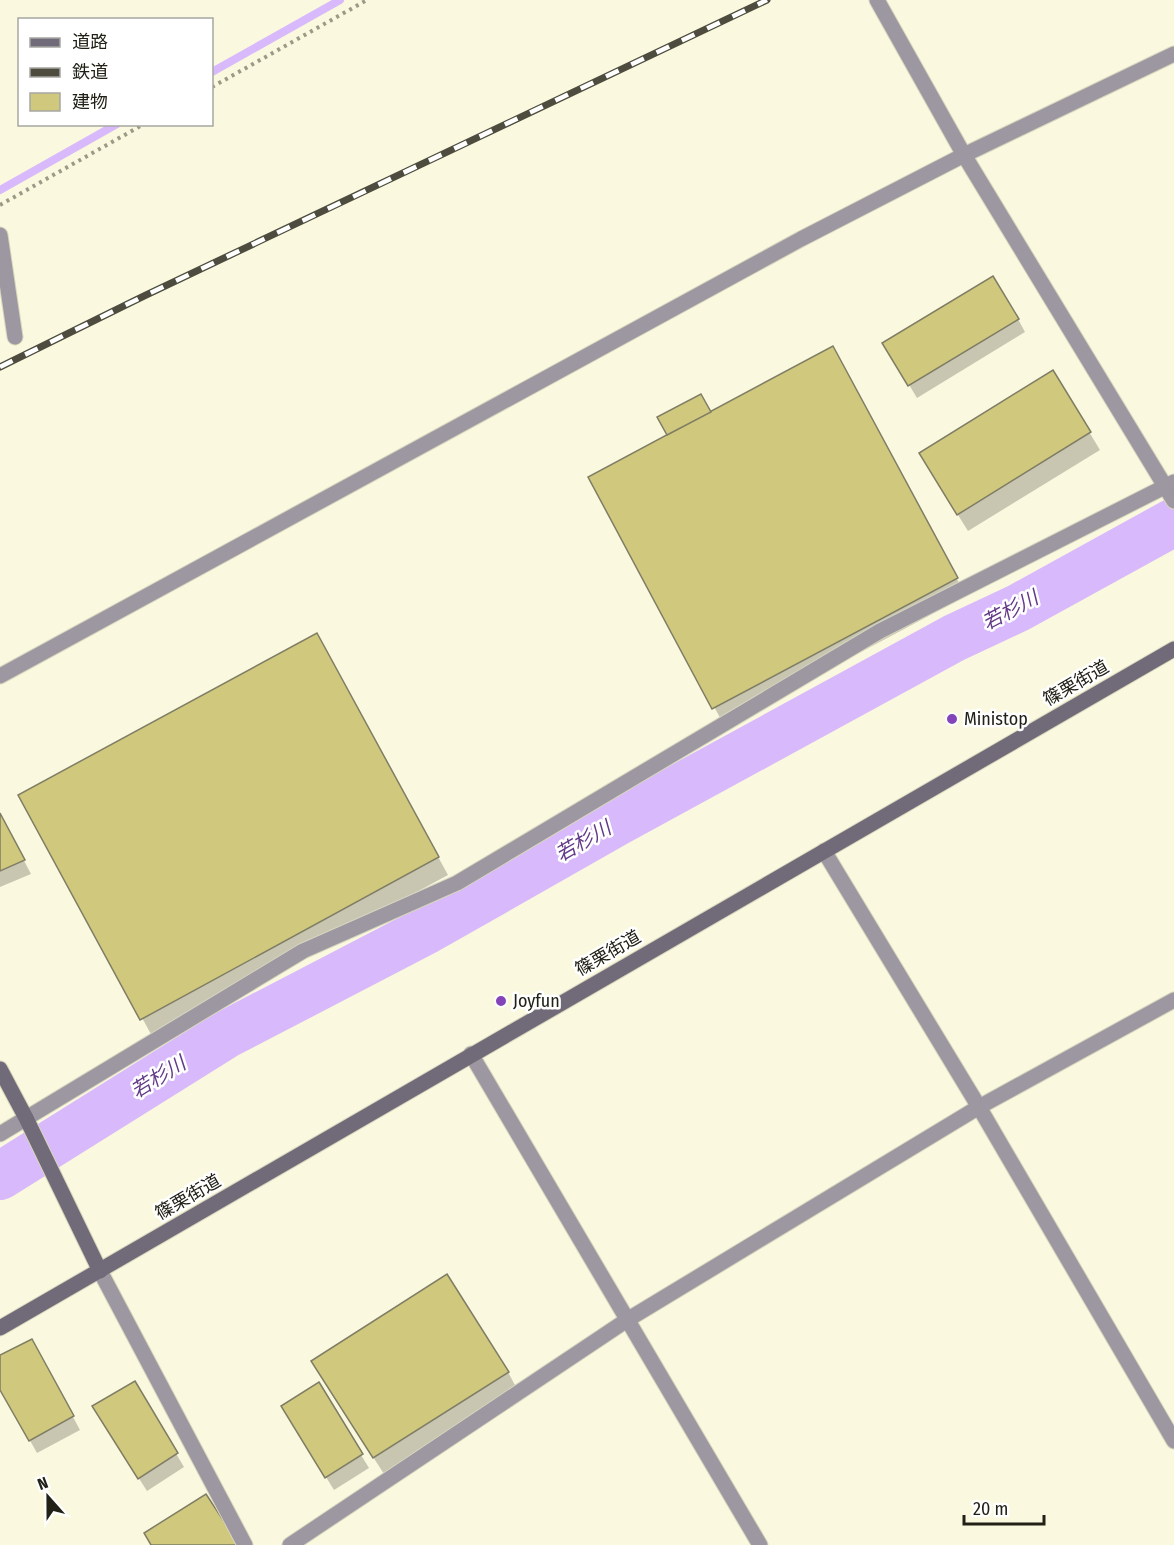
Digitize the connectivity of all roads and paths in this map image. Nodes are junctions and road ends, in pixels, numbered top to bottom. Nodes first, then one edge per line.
1 (367, 0) edge
2 (877, 0) edge
3 (1174, 54) edge
4 (213, 86) edge
5 (140, 126) edge
6 (964, 155) junction
7 (0, 205) edge
8 (0, 235) edge
9 (15, 337) dead end
10 (1170, 484) edge
11 (1174, 501) edge
12 (1174, 649) edge
13 (0, 676) edge
14 (824, 850) junction
15 (1174, 1000) edge
16 (471, 1054) junction
17 (0, 1069) edge
18 (979, 1107) junction
19 (26, 1118) junction
20 (0, 1134) edge
21 (100, 1271) junction
22 (627, 1320) junction
23 (0, 1328) edge
24 (1174, 1441) edge
25 (244, 1545) edge
26 (290, 1545) edge
27 (760, 1545) edge

1 - 4 path
2 - 6 street
3 - 6 street
5 - 7 path
6 - 10 street
6 - 13 street
8 - 9 street
10 - 11 street
10 - 19 street
12 - 14 main road, 篠栗街道
14 - 16 main road, 篠栗街道
14 - 18 street
15 - 18 street
16 - 21 main road, 篠栗街道
16 - 22 street
17 - 19 main road
18 - 22 street
18 - 24 street
19 - 20 street
19 - 21 main road
21 - 23 main road, 篠栗街道
21 - 25 street
22 - 26 street
22 - 27 street

